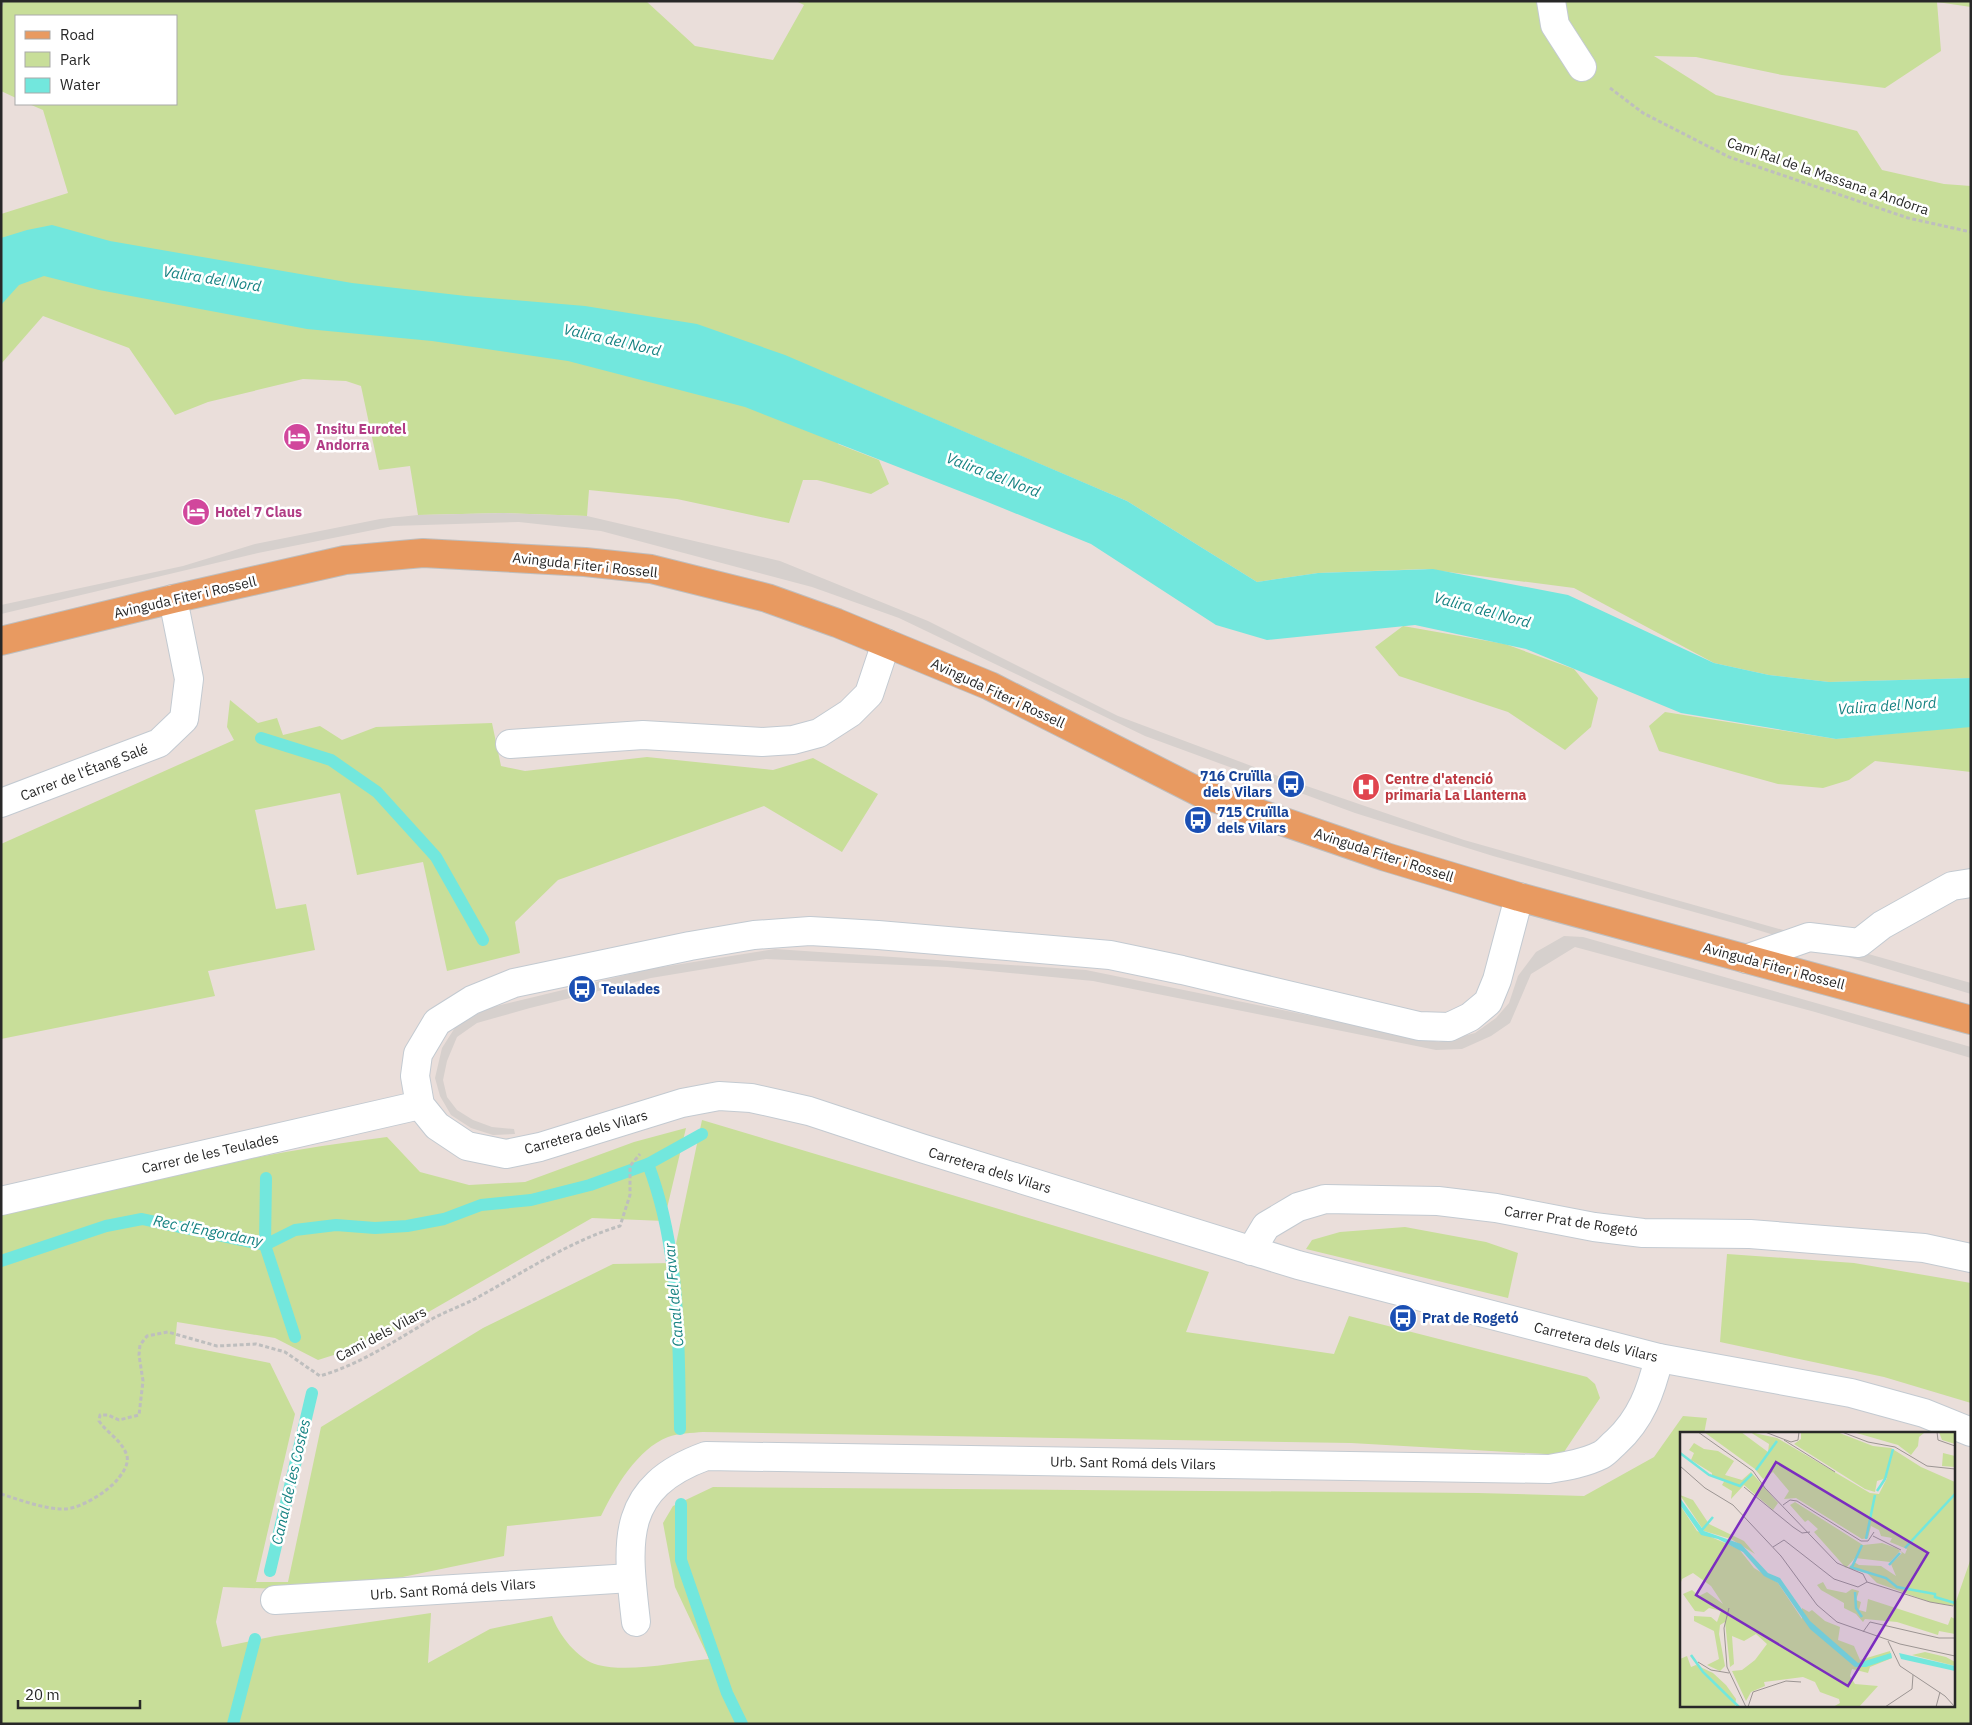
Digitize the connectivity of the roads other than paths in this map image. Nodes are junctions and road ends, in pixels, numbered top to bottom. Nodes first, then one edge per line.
1 (1551, 1) edge
2 (1582, 67) road end
3 (173, 599) junction
4 (1, 641) edge
5 (886, 644) junction
6 (510, 744) dead end
7 (1, 803) edge
8 (1971, 883) edge
9 (1519, 897) junction
10 (1746, 959) junction
11 (1971, 1020) edge
12 (420, 1105) junction
13 (1, 1201) edge
14 (1251, 1251) junction
15 (1971, 1258) edge
16 (1658, 1358) junction
17 (1971, 1432) edge
18 (631, 1578) junction
19 (275, 1600) dead end
20 (636, 1622) dead end

1 - 2 street
3 - 4 main road, Avinguda Fiter i Rossell
3 - 5 main road, Avinguda Fiter i Rossell
3 - 7 street, Carrer de l'Étang Salé
5 - 6 street
5 - 9 main road, Avinguda Fiter i Rossell
8 - 10 street
9 - 10 main road, Avinguda Fiter i Rossell
9 - 12 street
10 - 11 main road, Avinguda Fiter i Rossell
12 - 13 street, Carrer de les Teulades
12 - 14 street, Carretera dels Vilars
14 - 15 street, Carrer Prat de Rogetó
14 - 16 street, Carretera dels Vilars
16 - 17 street, Carretera dels Vilars
16 - 18 street, Urb. Sant Romá dels Vilars
18 - 19 street, Urb. Sant Romá dels Vilars
18 - 20 street, Urb. Sant Romá dels Vilars

